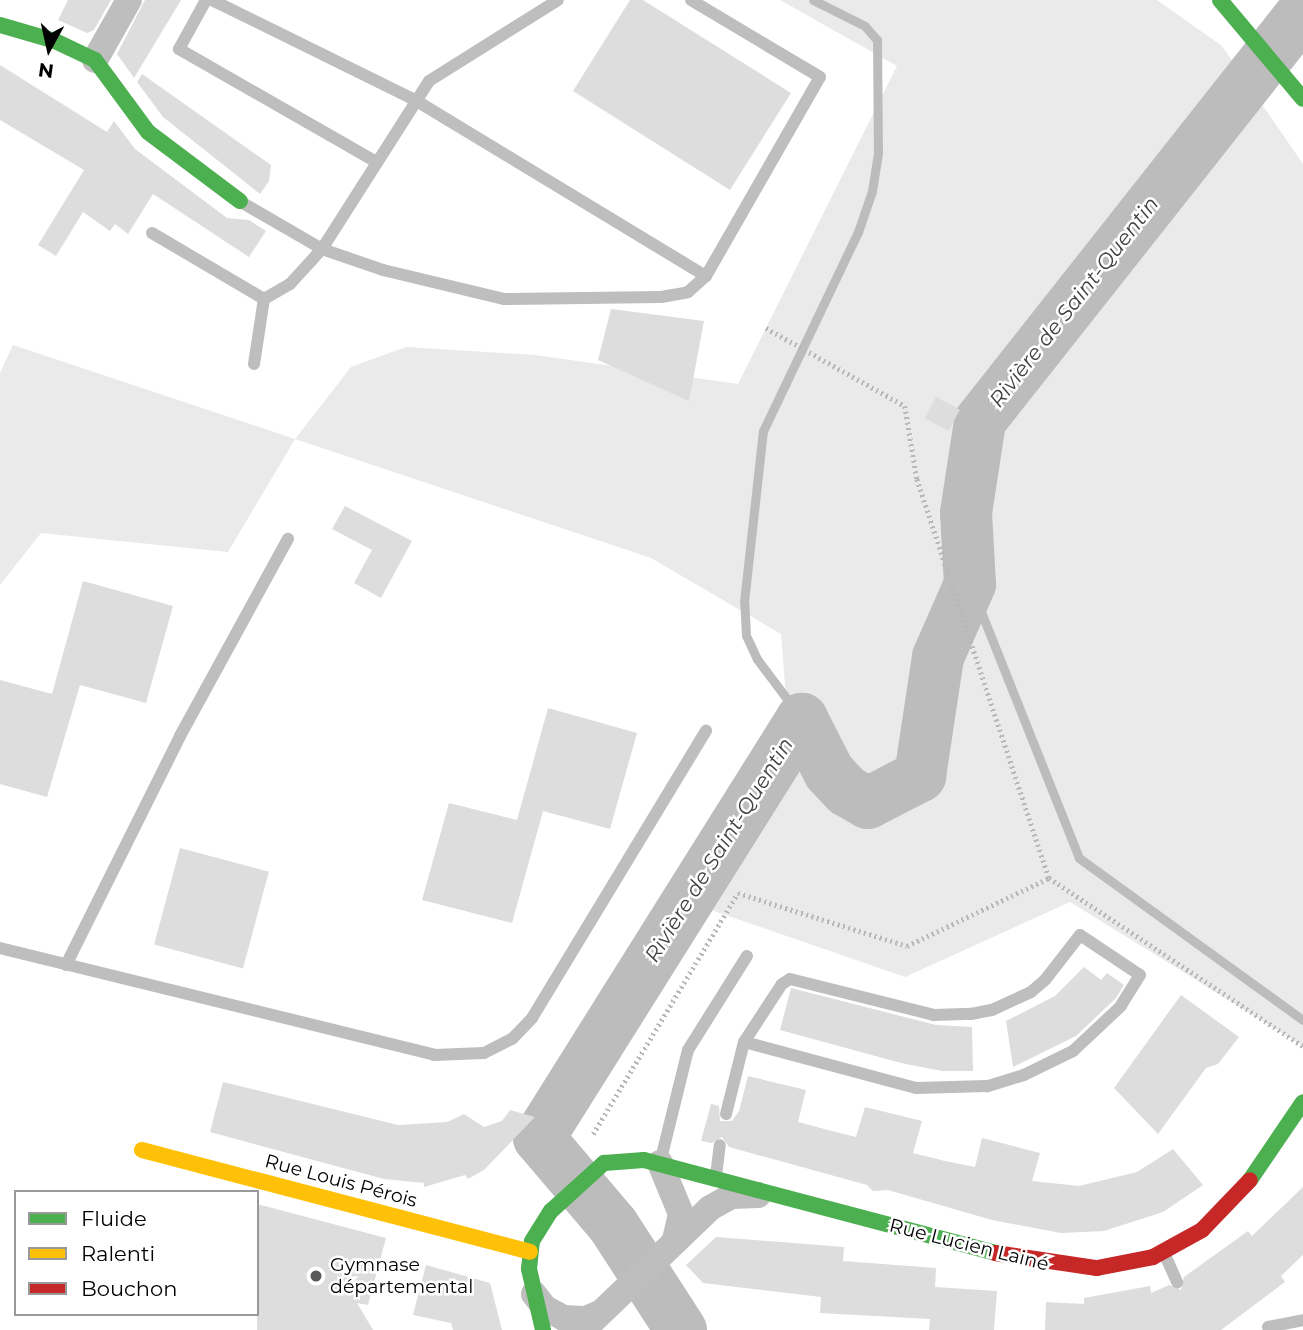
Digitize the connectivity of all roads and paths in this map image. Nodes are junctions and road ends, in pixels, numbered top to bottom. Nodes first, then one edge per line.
1 (130, 0) edge
2 (206, 0) edge
3 (212, 0) edge
4 (558, 0) edge
5 (691, 0) edge
6 (1220, 0) edge
7 (0, 26) edge
8 (95, 61) junction
9 (1303, 99) edge
10 (415, 100) junction
11 (376, 162) junction
12 (240, 201) joint
13 (152, 233) dead end
14 (323, 249) junction
15 (706, 276) junction
16 (264, 299) junction
17 (766, 328) dead end
18 (254, 364) dead end
19 (288, 539) dead end
20 (706, 731) dead end
21 (1049, 878) junction
22 (0, 948) edge
23 (747, 956) dead end
24 (66, 965) junction
25 (744, 1042) junction
26 (1303, 1046) edge
27 (1303, 1102) edge
28 (726, 1114) dead end
29 (720, 1145) dead end
30 (142, 1150) dead end
31 (660, 1163) junction
32 (598, 1167) junction
33 (716, 1179) junction
34 (777, 1197) junction
35 (666, 1249) junction
36 (530, 1252) junction
37 (1164, 1252) junction
38 (1177, 1282) dead end
39 (534, 1294) junction
40 (1303, 1320) edge
41 (590, 1322) edge
42 (1268, 1329) edge
43 (543, 1330) edge
44 (1255, 1330) edge

1 - 8 street
2 - 11 lane
3 - 10 lane
4 - 10 lane
5 - 15 lane
6 - 9 street
7 - 8 street
8 - 12 street
10 - 11 lane
10 - 15 lane
11 - 14 lane
12 - 14 lane
13 - 16 lane
14 - 15 lane
14 - 16 lane
16 - 18 lane
17 - 21 path
19 - 24 lane
20 - 24 lane
21 - 26 path
21 - 32 path
22 - 24 lane
23 - 31 lane
25 - 25 lane
25 - 28 lane
27 - 37 street, Rue Lucien Lainé
29 - 33 lane
30 - 36 street, Rue Louis Pérois
31 - 32 street, Rue Lucien Lainé
31 - 33 street, Rue Lucien Lainé
31 - 35 street
32 - 36 street
33 - 34 street, Rue Lucien Lainé
34 - 35 street, Rue Lucien Lainé
34 - 37 street, Rue Lucien Lainé
35 - 41 street, Rue Lucien Lainé
36 - 39 street
37 - 38 lane
39 - 41 street, Rue Lucien Lainé
39 - 43 street
40 - 42 lane
42 - 44 lane

